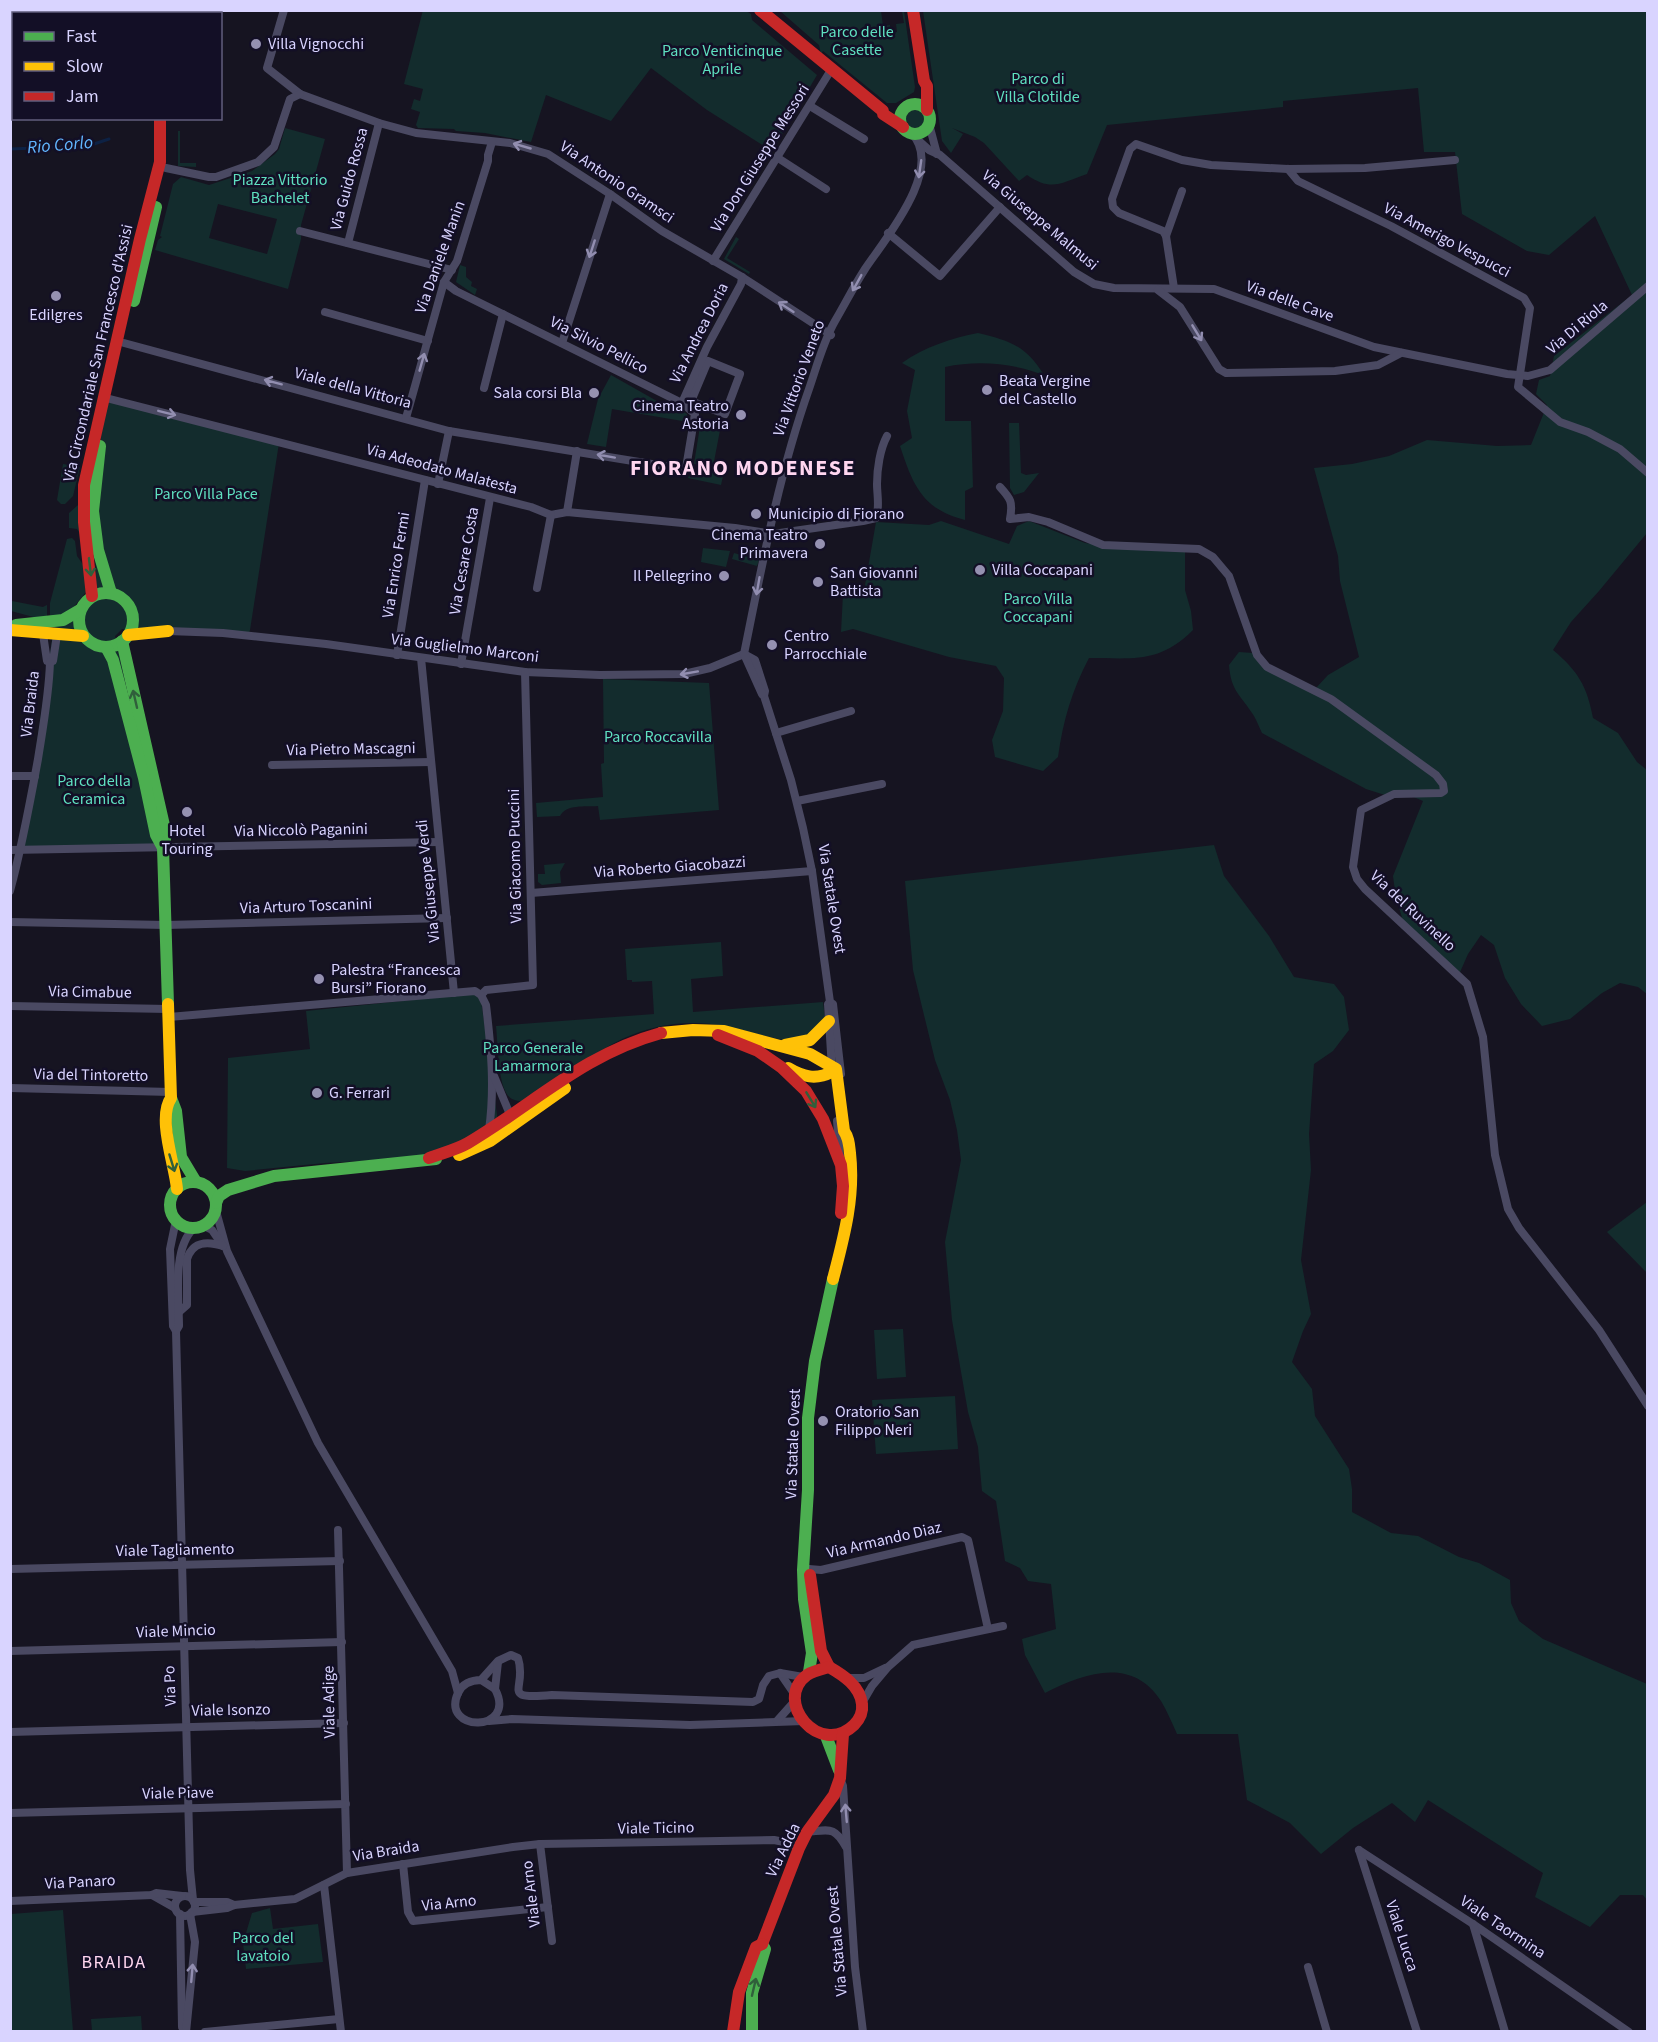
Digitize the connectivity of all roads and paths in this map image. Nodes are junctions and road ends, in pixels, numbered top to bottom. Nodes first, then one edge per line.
1 (284, 10) edge
2 (760, 10) edge
3 (913, 10) edge
4 (831, 69) junction
5 (300, 94) junction
6 (810, 106) junction
7 (921, 107) junction
8 (883, 111) junction
9 (901, 113) junction
10 (160, 120) edge
11 (168, 120) edge
12 (379, 123) junction
13 (929, 124) junction
14 (911, 134) junction
15 (864, 139) dead end
16 (492, 142) junction
17 (937, 154) junction
18 (778, 158) junction
19 (1455, 160) dead end
20 (166, 168) junction
21 (1288, 169) junction
22 (826, 189) dead end
23 (1182, 191) dead end
24 (610, 194) junction
25 (1000, 207) junction
26 (300, 231) dead end
27 (888, 233) junction
28 (1166, 236) junction
29 (348, 243) junction
30 (713, 261) junction
31 (452, 270) junction
32 (742, 277) junction
33 (444, 282) junction
34 (1647, 286) edge
35 (1174, 288) junction
36 (1187, 288) junction
37 (1158, 290) junction
38 (1174, 303) junction
39 (325, 312) dead end
40 (503, 314) junction
41 (829, 335) junction
42 (428, 341) junction
43 (124, 343) junction
44 (562, 343) junction
45 (1381, 348) junction
46 (1401, 353) junction
47 (1378, 365) junction
48 (1519, 375) junction
49 (484, 388) dead end
50 (110, 399) junction
51 (682, 403) junction
52 (702, 405) joint
53 (406, 418) junction
54 (449, 431) junction
55 (887, 436) dead end
56 (577, 451) junction
57 (1647, 473) edge
58 (426, 480) junction
59 (438, 484) junction
60 (1000, 486) dead end
61 (490, 498) junction
62 (567, 512) junction
63 (551, 515) junction
64 (771, 534) junction
65 (537, 588) dead end
66 (111, 592) junction
67 (92, 596) junction
68 (80, 610) junction
69 (133, 617) junction
70 (10, 628) edge
71 (168, 631) junction
72 (43, 634) junction
73 (57, 635) junction
74 (83, 636) junction
75 (125, 638) junction
76 (105, 647) junction
77 (744, 654) junction
78 (397, 655) junction
79 (421, 658) junction
80 (50, 662) junction
81 (461, 664) junction
82 (525, 672) junction
83 (764, 696) junction
84 (851, 711) dead end
85 (776, 733) junction
86 (431, 762) junction
87 (272, 765) dead end
88 (10, 776) edge
89 (35, 776) junction
90 (882, 784) dead end
91 (796, 801) junction
92 (439, 842) junction
93 (163, 848) junction
94 (10, 850) edge
95 (21, 850) junction
96 (812, 871) junction
97 (10, 891) edge
98 (531, 893) junction
99 (447, 918) junction
100 (10, 922) edge
101 (166, 925) junction
102 (454, 993) junction
103 (481, 995) junction
104 (830, 1002) junction
105 (10, 1006) edge
106 (169, 1013) junction
107 (829, 1021) junction
108 (714, 1032) junction
109 (782, 1045) junction
110 (838, 1052) junction
111 (608, 1053) junction
112 (781, 1067) junction
113 (834, 1070) junction
114 (493, 1073) junction
115 (10, 1088) edge
116 (171, 1095) junction
117 (552, 1098) junction
118 (493, 1104) junction
119 (508, 1120) junction
120 (489, 1130) junction
121 (848, 1137) junction
122 (476, 1149) junction
123 (429, 1158) junction
124 (841, 1165) junction
125 (270, 1177) junction
126 (202, 1184) junction
127 (177, 1189) junction
128 (216, 1207) junction
129 (176, 1220) junction
130 (199, 1227) junction
131 (225, 1248) junction
132 (835, 1268) junction
133 (179, 1312) junction
134 (176, 1331) junction
135 (1647, 1406) edge
136 (338, 1530) dead end
137 (805, 1551) junction
138 (340, 1561) junction
139 (183, 1565) junction
140 (10, 1569) edge
141 (809, 1569) junction
142 (1003, 1626) dead end
143 (988, 1629) junction
144 (342, 1642) junction
145 (184, 1646) junction
146 (10, 1651) edge
147 (498, 1661) junction
148 (829, 1666) junction
149 (888, 1667) junction
150 (452, 1671) junction
151 (780, 1673) junction
152 (806, 1674) junction
153 (847, 1678) junction
154 (481, 1680) junction
155 (469, 1682) junction
156 (495, 1689) junction
157 (458, 1693) junction
158 (794, 1697) junction
159 (862, 1703) junction
160 (499, 1705) junction
161 (513, 1719) junction
162 (489, 1721) junction
163 (777, 1721) junction
164 (804, 1721) junction
165 (344, 1723) junction
166 (187, 1726) junction
167 (10, 1732) edge
168 (843, 1734) junction
169 (826, 1736) junction
170 (840, 1776) junction
171 (346, 1804) junction
172 (189, 1808) junction
173 (10, 1813) edge
174 (807, 1832) junction
175 (540, 1844) junction
176 (513, 1847) joint
177 (799, 1848) junction
178 (846, 1848) junction
179 (1359, 1850) joint
180 (403, 1864) junction
181 (347, 1873) junction
182 (324, 1885) junction
183 (152, 1895) junction
184 (188, 1899) junction
185 (10, 1901) edge
186 (234, 1905) junction
187 (548, 1907) junction
188 (178, 1911) junction
189 (191, 1913) junction
190 (1473, 1924) junction
191 (552, 1941) dead end
192 (762, 1944) junction
193 (1308, 1967) dead end
194 (339, 2019) junction
195 (185, 2031) edge
196 (205, 2031) edge
197 (340, 2031) edge
198 (733, 2031) edge
199 (752, 2031) edge
200 (863, 2031) edge
201 (1327, 2031) edge
202 (1417, 2031) edge
203 (1505, 2031) edge
204 (1629, 2031) edge

1 - 5 street, Via Antonio Gramsci
2 - 4 street
3 - 7 street
4 - 6 street, Via Don Giuseppe Messori
4 - 8 street
5 - 12 street, Via Antonio Gramsci
5 - 20 street
6 - 15 street
6 - 18 street, Via Don Giuseppe Messori
7 - 9 street
7 - 13 street
8 - 9 street
8 - 14 street
9 - 14 street
10 -> 67 street, Via Circondariale San Francesco d'Assisi
11 - 20 street, Via Circondariale San Francesco d'Assisi
12 - 16 street, Via Antonio Gramsci
12 - 29 street, Via Guido Rossa
13 - 14 street
13 - 17 street
14 - 17 street, Via Giuseppe Malmusi
14 -> 27 street, Via Vittorio Veneto
24 -> 16 street, Via Antonio Gramsci
16 - 31 street, Via Daniele Manin
17 - 25 street, Via Giuseppe Malmusi
18 - 22 street
18 - 30 street, Via Don Giuseppe Messori
19 - 21 street
20 - 43 street, Via Circondariale San Francesco d'Assisi
21 - 28 street
21 - 48 street, Via Amerigo Vespucci
23 - 28 street
24 - 30 street, Via Antonio Gramsci
24 -> 44 street
25 - 27 street
25 - 37 street, Via Giuseppe Malmusi
26 - 29 street
27 -> 41 street, Via Vittorio Veneto
28 - 35 street
29 - 31 street
30 - 32 street, Via Antonio Gramsci
31 - 33 street, Via Daniele Manin
41 -> 32 street, Via Antonio Gramsci
32 - 51 street, Via Andrea Doria
33 - 40 street, Via Silvio Pellico
33 - 42 street, Via Daniele Manin
34 - 48 street, Via Di Riola
35 - 36 street, Via delle Cave
35 - 37 street, Via delle Cave
36 - 38 street
36 - 45 street, Via delle Cave
37 - 38 street
38 -> 47 street
39 - 42 street
40 - 44 street, Via Silvio Pellico
40 - 49 street
41 - 64 street, Via Vittorio Veneto
53 -> 42 street, Via Daniele Manin
43 - 50 street, Via Circondariale San Francesco d'Assisi
53 -> 43 street, Viale della Vittoria
44 - 51 street, Via Silvio Pellico
45 - 46 street
45 - 47 street
46 - 47 street
46 - 48 street
48 - 57 street
50 -> 58 street, Via Adeodato Malatesta
50 - 66 street, Via Circondariale San Francesco d'Assisi
51 -> 56 street, Viale della Vittoria
52 - 52 street
53 - 54 street, Viale della Vittoria
54 - 56 street, Viale della Vittoria
54 - 59 street
55 - 64 street, Via Adeodato Malatesta
56 - 62 street
58 - 59 street, Via Adeodato Malatesta
58 - 78 street, Via Enrico Fermi
59 - 61 street, Via Adeodato Malatesta
60 - 135 street, Via del Ruvinello
61 - 63 street, Via Adeodato Malatesta
61 - 81 street, Via Cesare Costa
62 - 63 street, Via Adeodato Malatesta
62 - 64 street, Via Adeodato Malatesta
63 - 65 street
64 -> 77 street, Via Vittorio Veneto
66 - 67 street
66 - 69 street, Via Circondariale San Francesco d'Assisi
67 - 68 street
68 - 70 street
68 - 74 street
69 - 71 street
69 - 75 street
70 - 72 street
71 - 75 street
71 - 78 street, Via Guglielmo Marconi
72 - 73 street
72 - 80 street, Via Braida
73 - 74 street
73 - 80 street, Via Braida
74 - 76 street
75 - 76 street
93 -> 75 street
76 - 93 street
77 -> 82 street, Via Guglielmo Marconi
77 - 83 street, Via Statale Ovest
77 - 83 street, Via Statale Ovest
78 - 79 street, Via Guglielmo Marconi
79 - 81 street, Via Guglielmo Marconi
79 - 86 street, Via Giuseppe Verdi
80 - 89 street, Via Braida
81 - 82 street, Via Guglielmo Marconi
82 - 98 street, Via Giacomo Puccini
83 - 85 street, Via Statale Ovest
84 - 85 street
85 - 91 street, Via Statale Ovest
86 - 87 street, Via Pietro Mascagni
86 - 92 street, Via Giuseppe Verdi
88 - 89 street
89 - 95 street, Via Braida
90 - 91 street
91 - 96 street, Via Statale Ovest
92 - 93 street, Via Niccolò Paganini
92 - 99 street, Via Giuseppe Verdi
93 - 95 street, Via Niccolò Paganini
93 - 101 street
94 - 95 street, Via Niccolò Paganini
95 - 97 street, Via Braida
96 - 98 street, Via Roberto Giacobazzi
96 - 104 street, Via Statale Ovest
98 - 103 street, Via Giacomo Puccini
99 - 101 street, Via Arturo Toscanini
99 - 102 street, Via Giuseppe Verdi
100 - 101 street, Via Arturo Toscanini
101 - 106 street
102 - 103 street
102 - 106 street, Via Cimabue
103 - 114 street
104 - 107 street, Via Statale Ovest
104 - 110 street, Via Statale Ovest
105 - 106 street, Via Cimabue
106 - 116 street
107 - 109 street
107 - 113 street, Via Statale Ovest
108 - 109 street
108 - 111 street
108 - 112 street
109 - 113 street
110 - 113 street, Via Statale Ovest
110 - 121 street, Via Statale Ovest
111 - 117 street
111 - 119 street
112 - 113 street
112 -> 124 street
113 - 121 street, Via Statale Ovest
113 - 124 street, Via Statale Ovest
114 - 118 street
114 - 119 street
115 - 116 street, Via del Tintoretto
116 - 126 street
116 -> 127 street
117 - 119 street
117 - 122 street
118 - 119 street
118 - 120 street
119 - 120 street
119 - 122 street
120 - 123 street
121 - 132 street, Via Statale Ovest
122 - 123 street
123 - 125 street
124 - 132 street, Via Statale Ovest
125 - 126 street
125 - 128 street
126 - 127 street
126 - 128 street
127 - 129 street
128 - 130 street
128 - 131 street
129 - 130 street
129 - 134 street
130 - 131 street
130 - 133 street
131 - 133 street
131 - 150 street
132 - 137 street, Via Statale Ovest
133 - 134 street
134 - 139 street, Via Po
136 - 138 street, Viale Adige
137 - 141 street, Via Statale Ovest
137 - 152 street, Via Statale Ovest
138 - 139 street, Viale Tagliamento
138 - 144 street, Viale Adige
139 - 140 street, Viale Tagliamento
139 - 145 street, Via Po
141 - 143 street, Via Armando Diaz
141 - 148 street, Via Statale Ovest
142 - 143 street
143 - 149 street
144 - 145 street, Viale Mincio
144 - 165 street, Viale Adige
145 - 146 street, Viale Mincio
145 - 166 street, Via Po
147 - 151 street
147 - 154 street
147 - 156 street
148 - 152 street
148 - 153 street
149 - 153 street
149 - 159 street
150 - 155 street
150 - 157 street
151 - 152 street
151 - 158 street
152 - 158 street
153 - 159 street
154 - 155 street
154 - 156 street
155 - 157 street
156 - 160 street
157 - 162 street
158 - 163 street
158 - 164 street
159 - 168 street
160 - 161 street
160 - 162 street
161 - 162 street
161 - 163 street
163 - 164 street
164 - 169 street
165 - 166 street, Viale Isonzo
165 - 171 street, Viale Adige
166 - 167 street, Viale Isonzo
166 - 172 street, Via Po
168 - 169 street
168 - 170 street, Via Statale Ovest
169 - 170 street, Via Statale Ovest
170 - 174 street, Via Adda
178 -> 170 street, Via Statale Ovest
171 - 172 street, Viale Piave
171 - 181 street, Viale Adige
172 - 173 street, Viale Piave
172 - 184 street, Via Po
174 - 177 street, Via Adda
174 - 178 street
175 - 176 street, Viale Ticino
175 - 177 street, Viale Ticino
175 - 187 street, Viale Arno
176 - 180 street, Via Braida
177 - 192 street, Via Adda
178 - 200 street, Via Statale Ovest
179 - 190 street, Viale Taormina
179 - 202 street, Viale Lucca
180 - 181 street, Via Braida
180 - 187 street, Via Arno
181 - 182 street, Via Braida
182 - 186 street, Via Braida
182 - 194 street
183 - 184 street, Via Panaro
183 - 185 street, Via Panaro
183 - 188 street
184 - 186 street, Via Braida
184 - 188 street
184 - 189 street
186 - 189 street, Via Braida
187 - 191 street, Viale Arno
188 - 189 street, Via Braida
188 - 195 street
195 -> 189 street
190 - 203 street
190 - 204 street, Viale Taormina
192 - 198 street
199 -> 192 street
193 - 201 street
194 - 196 street
194 - 197 street

